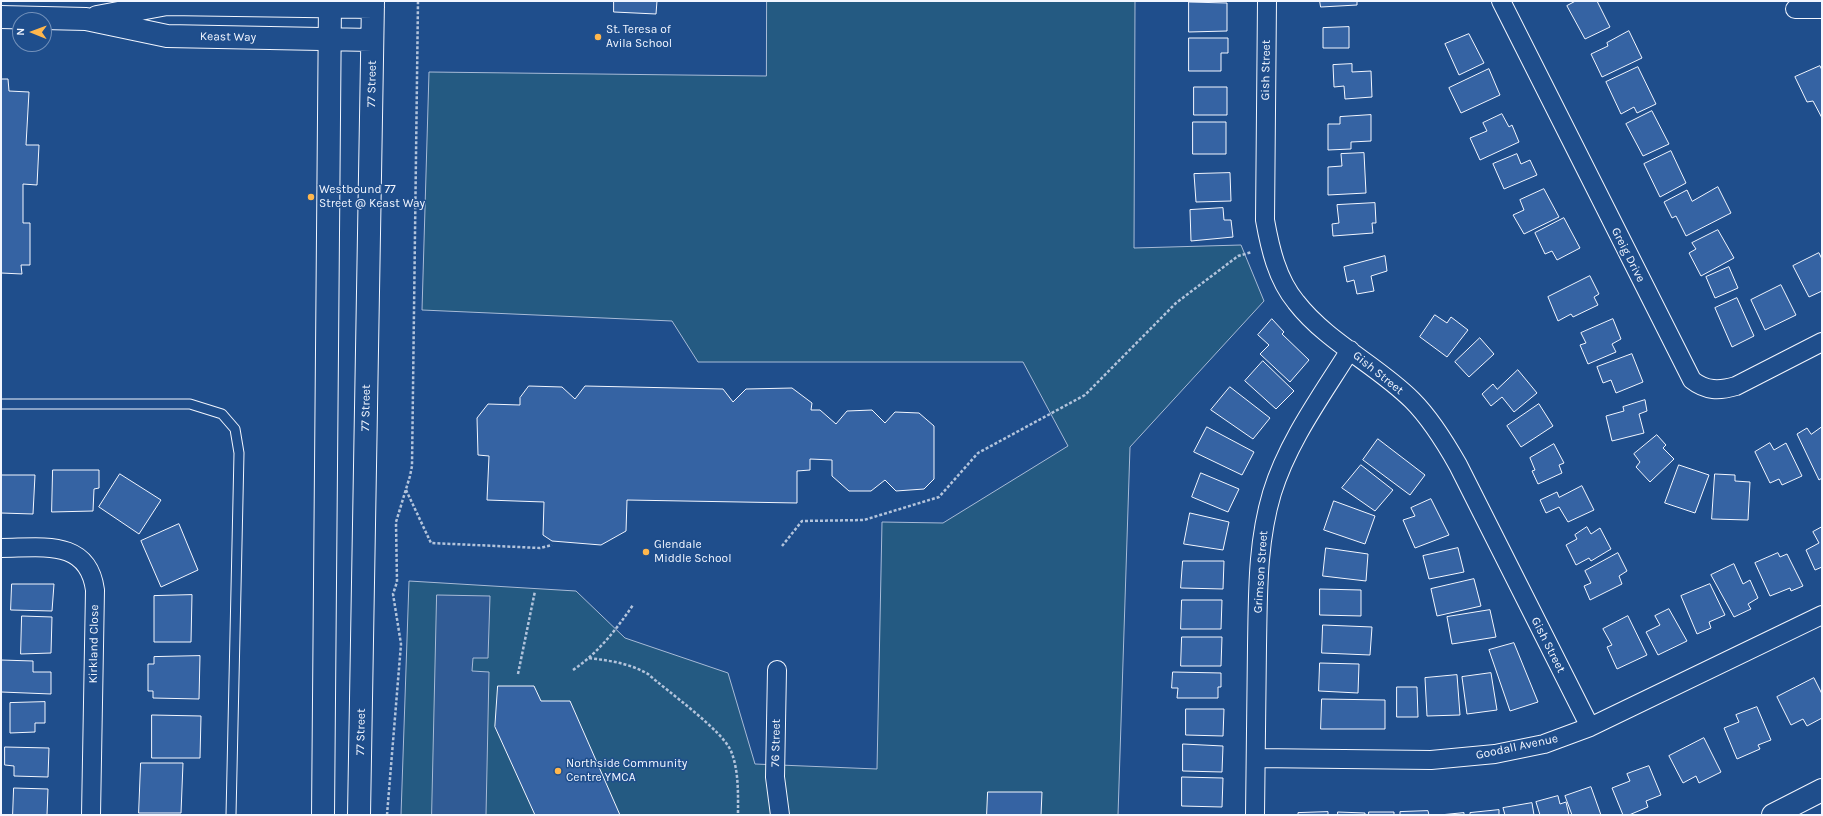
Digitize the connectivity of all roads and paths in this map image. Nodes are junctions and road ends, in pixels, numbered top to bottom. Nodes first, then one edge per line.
1 (418, 1) edge
2 (1267, 1) edge
3 (1501, 1) edge
4 (330, 4) edge
5 (373, 4) edge
6 (1795, 8) dead end
7 (1822, 9) edge
8 (1, 17) edge
9 (86, 19) junction
10 (330, 39) junction
11 (372, 40) junction
12 (1270, 246) junction
13 (1820, 346) edge
14 (1350, 350) junction
15 (1, 404) edge
16 (406, 489) junction
17 (552, 545) dead end
18 (782, 546) dead end
19 (1, 548) edge
20 (535, 590) dead end
21 (633, 605) dead end
22 (1822, 614) edge
23 (589, 658) junction
24 (573, 670) dead end
25 (777, 670) dead end
26 (518, 674) dead end
27 (1590, 727) junction
28 (1256, 758) junction
29 (1822, 790) edge
30 (91, 815) edge
31 (231, 815) edge
32 (323, 815) edge
33 (359, 815) edge
34 (387, 815) edge
35 (738, 815) edge
36 (780, 815) edge
37 (1255, 815) edge
38 (1772, 815) edge

1 - 16 path
2 - 12 street, Gish Street
3 - 13 street, Greig Drive
4 - 5 main road, Keast Way
4 - 9 main road, Keast Way
4 - 10 main road
5 - 11 main road, 77 Street
6 - 7 street
8 - 9 main road, Keast Way
9 - 10 main road, Keast Way
10 - 11 main road, Keast Way
10 - 32 main road
11 - 33 main road, 77 Street
12 - 14 street, Gish Street
12 - 18 path
14 - 27 street, Gish Street
14 - 28 street, Grimson Street
15 - 31 lane
16 - 17 path
16 - 34 path
19 - 30 street, Kirkland Close
20 - 26 path
21 - 23 path
22 - 27 street, Goodall Avenue
23 - 24 path
23 - 35 path
25 - 36 street, 76 Street
27 - 28 street, Goodall Avenue
28 - 37 street, Grimson Street
29 - 38 main road

